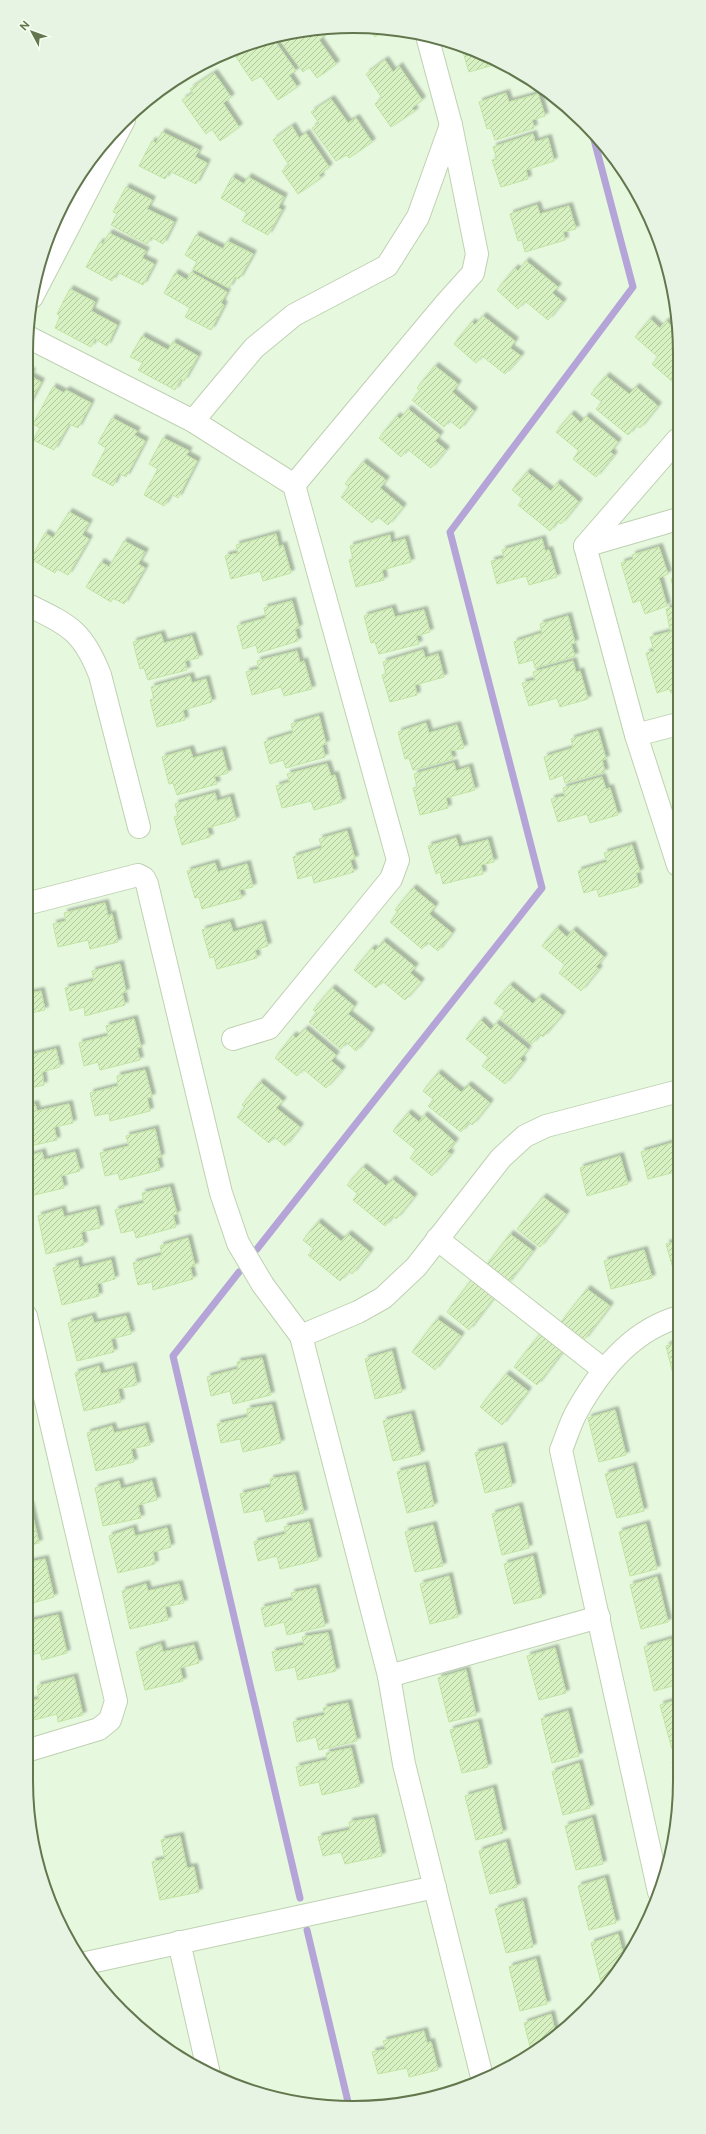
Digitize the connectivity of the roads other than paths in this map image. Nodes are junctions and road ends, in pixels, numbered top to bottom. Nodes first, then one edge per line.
1 (429, 42) edge
2 (451, 125) junction
3 (113, 141) edge
4 (42, 277) edge
5 (34, 340) edge
6 (193, 421) junction
7 (673, 445) edge
8 (294, 485) junction
9 (673, 520) edge
10 (585, 546) junction
11 (33, 608) edge
12 (673, 725) edge
13 (636, 735) junction
14 (139, 827) dead end
15 (673, 850) edge
16 (33, 902) edge
17 (233, 1039) dead end
18 (673, 1092) edge
19 (437, 1239) junction
20 (673, 1318) edge
21 (302, 1336) junction
22 (33, 1346) edge
23 (604, 1370) junction
24 (599, 1617) junction
25 (389, 1676) junction
26 (33, 1749) edge
27 (657, 1882) edge
28 (435, 1887) junction
29 (179, 1942) junction
30 (89, 1962) edge
31 (207, 2066) edge
32 (481, 2074) edge

1 - 2 street
2 - 6 street
2 - 8 street
3 - 4 street
5 - 6 street
6 - 8 street
7 - 10 street
8 - 17 street
9 - 10 street
10 - 13 street
11 - 14 street
12 - 13 street
13 - 15 street
16 - 21 street
18 - 19 street
19 - 21 street
19 - 23 street
20 - 23 street
21 - 25 street
22 - 26 street
23 - 24 street
24 - 25 street
24 - 27 street
25 - 28 street
28 - 29 street
28 - 32 street
29 - 30 street
29 - 31 street

